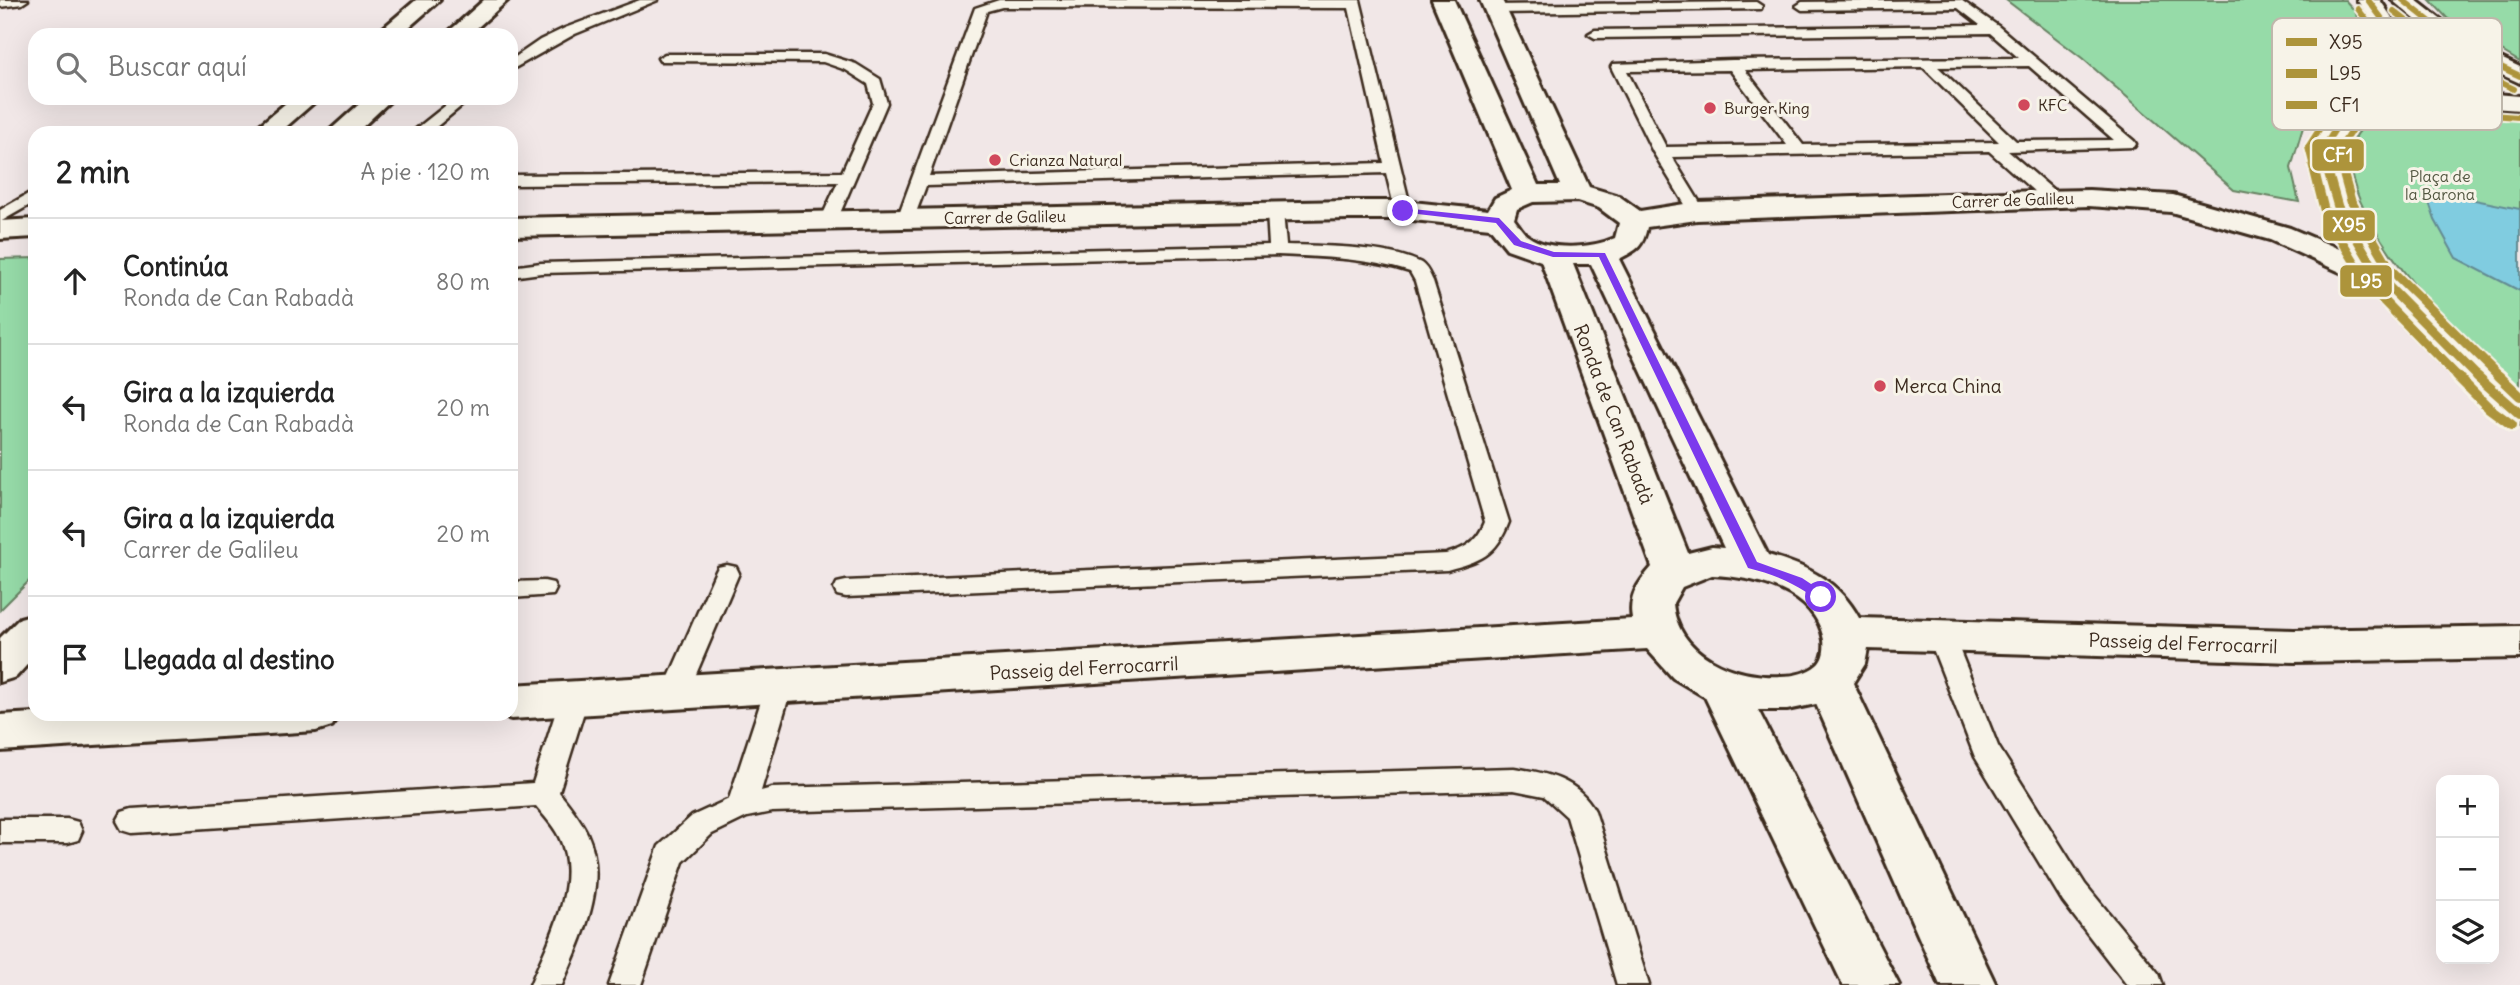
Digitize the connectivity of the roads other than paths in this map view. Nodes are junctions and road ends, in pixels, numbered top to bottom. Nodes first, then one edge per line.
1 (22, 0) edge
2 (429, 0) edge
3 (497, 0) edge
4 (652, 0) edge
5 (1443, 0) edge
6 (2368, 0) edge
7 (2403, 0) edge
8 (1355, 2) edge
9 (0, 3) edge
10 (1756, 6) dead end
11 (1802, 6) dead end
12 (1577, 8) junction
13 (1496, 10) edge
14 (2383, 18) edge
15 (2426, 18) edge
16 (1586, 21) junction
17 (395, 28) edge
18 (464, 28) edge
19 (1993, 29) junction
20 (1607, 51) junction
21 (665, 58) dead end
22 (518, 61) edge
23 (2032, 62) junction
24 (1733, 64) junction
25 (1927, 64) junction
26 (2502, 68) edge
27 (2520, 76) edge
28 (2502, 101) edge
29 (2520, 103) edge
30 (298, 105) edge
31 (373, 105) edge
32 (455, 105) edge
33 (272, 126) edge
34 (348, 126) edge
35 (428, 126) edge
36 (2335, 130) edge
37 (2011, 145) junction
38 (1993, 146) junction
39 (1798, 149) junction
40 (1661, 152) junction
41 (1393, 168) junction
42 (847, 177) junction
43 (518, 180) edge
44 (920, 181) junction
45 (1578, 193) junction
46 (1528, 194) junction
47 (2052, 198) junction
48 (28, 199) edge
49 (1403, 211) junction
50 (1697, 211) junction
51 (1275, 212) junction
52 (0, 217) edge
53 (905, 219) junction
54 (1499, 220) junction
55 (1634, 220) junction
56 (828, 221) junction
57 (28, 228) edge
58 (518, 228) edge
59 (0, 230) edge
60 (1278, 250) junction
61 (1553, 255) junction
62 (1602, 255) junction
63 (518, 271) edge
64 (2380, 278) junction
65 (2520, 414) edge
66 (1752, 565) junction
67 (727, 573) dead end
68 (1675, 573) junction
69 (544, 589) dead end
70 (846, 589) dead end
71 (518, 590) edge
72 (1846, 633) junction
73 (1657, 634) junction
74 (28, 636) edge
75 (1941, 636) junction
76 (2520, 642) edge
77 (0, 666) edge
78 (1829, 681) junction
79 (1722, 684) junction
80 (779, 686) junction
81 (675, 693) junction
82 (574, 699) junction
83 (518, 702) edge
84 (200, 721) edge
85 (0, 733) edge
86 (544, 794) junction
87 (741, 807) junction
88 (132, 821) dead end
89 (0, 831) edge
90 (67, 831) dead end
91 (546, 985) edge
92 (625, 985) edge
93 (1633, 985) edge
94 (1871, 985) edge
95 (1968, 985) edge
96 (2147, 985) edge

1 - 9 lane
2 - 17 street
3 - 18 street
4 - 22 lane
5 - 46 street
6 - 14 street
7 - 15 street
8 - 41 lane
8 - 44 lane
10 - 12 lane
11 - 19 lane
12 - 13 lane
12 - 16 lane
13 - 16 lane
13 - 45 street
16 - 20 lane
19 - 20 lane
19 - 23 lane
20 - 24 lane
20 - 40 lane
21 - 42 lane
23 - 25 lane
23 - 37 lane
24 - 25 lane
24 - 39 lane
25 - 37 lane
26 - 27 street
28 - 29 street
30 - 33 street
31 - 34 street
32 - 35 lane
36 - 64 street
37 - 38 lane
38 - 39 lane
38 - 47 lane
39 - 40 lane
40 - 50 lane
41 - 44 lane
41 - 49 lane
42 - 43 lane
42 - 56 lane
44 - 53 lane
45 - 46 street
45 - 55 street
46 - 54 street
47 - 50 street, Carrer de Galileu
47 - 64 street, Carrer de Galileu
48 - 52 lane
49 - 51 street, Carrer de Galileu
49 - 54 street, Carrer de Galileu
50 - 55 street, Carrer de Galileu
51 - 53 street, Carrer de Galileu
51 - 60 lane
53 - 56 street, Carrer de Galileu
54 - 61 street
55 - 62 street
56 - 58 street, Carrer de Galileu
57 - 59 street
60 - 63 lane
60 - 70 lane
61 - 62 street
61 - 68 street, Ronda de Can Rabadà
62 - 66 street
64 - 65 street
66 - 68 street
66 - 72 street
67 - 81 lane
68 - 73 street
69 - 71 lane
72 - 75 street, Passeig del Ferrocarril
72 - 78 street
73 - 79 street
73 - 80 street, Passeig del Ferrocarril
74 - 77 street
75 - 76 street, Passeig del Ferrocarril
75 - 96 lane
78 - 79 street
78 - 95 street
79 - 94 street
80 - 81 street, Passeig del Ferrocarril
80 - 87 lane
81 - 82 street, Passeig del Ferrocarril
82 - 83 street, Passeig del Ferrocarril
82 - 86 lane
84 - 85 street
86 - 88 lane
86 - 91 lane
87 - 92 lane
87 - 93 lane
89 - 90 lane

